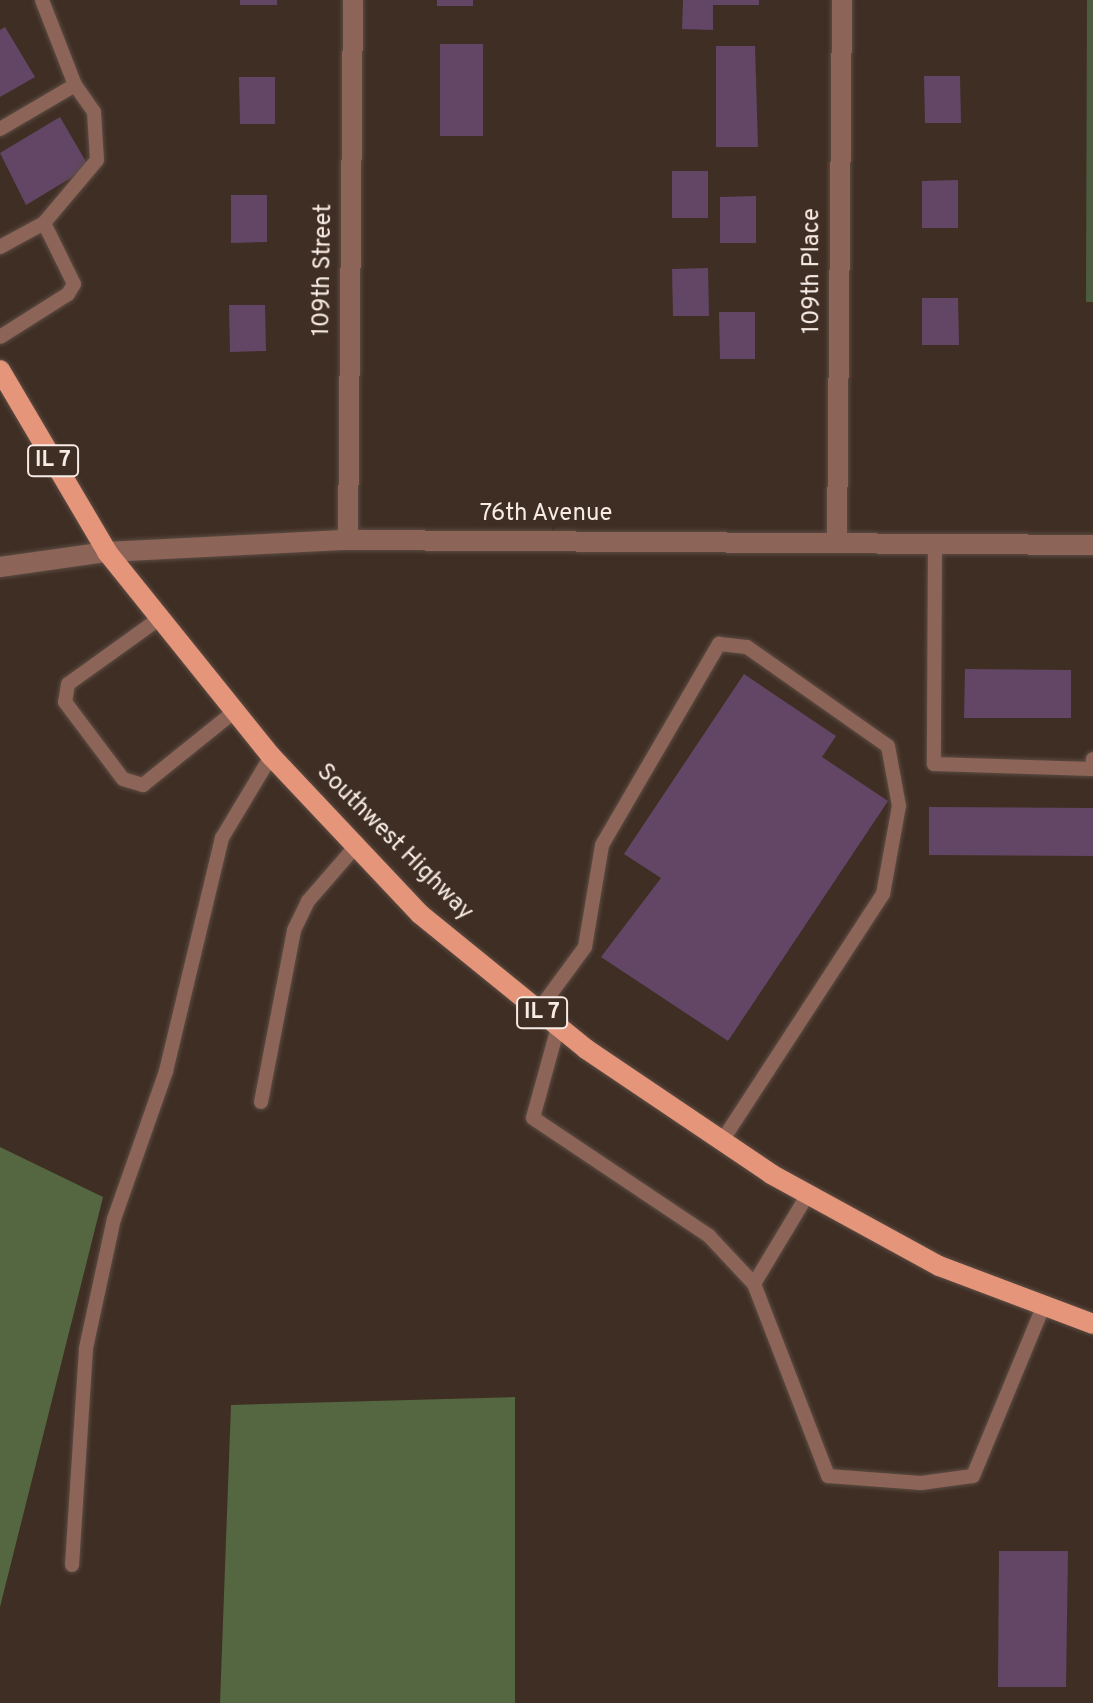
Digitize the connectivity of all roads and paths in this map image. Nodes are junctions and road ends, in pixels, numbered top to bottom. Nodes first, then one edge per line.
1 (42, 0) edge
2 (353, 0) edge
3 (842, 0) edge
4 (75, 85) junction
5 (0, 129) edge
6 (44, 223) junction
7 (0, 247) edge
8 (0, 337) edge
9 (0, 370) edge
10 (348, 540) junction
11 (837, 542) junction
12 (935, 543) junction
13 (1093, 545) edge
14 (107, 552) junction
15 (0, 567) edge
16 (160, 618) junction
17 (235, 711) junction
18 (271, 756) junction
19 (1093, 759) edge
20 (356, 846) junction
21 (538, 1011) junction
22 (558, 1027) junction
23 (261, 1102) dead end
24 (722, 1141) junction
25 (808, 1194) junction
26 (754, 1284) junction
27 (1044, 1305) junction
28 (1093, 1324) edge
29 (72, 1565) dead end

1 - 4 lane
2 - 10 street, 109th Street
3 - 11 street, 109th Place
4 - 5 lane
4 - 6 lane
6 - 7 lane
6 - 8 lane
9 - 14 main road, Southwest Highway / IL 7
10 - 11 street, 76th Avenue
10 - 14 street, 76th Avenue
11 - 12 street, 76th Avenue
12 - 13 street, 76th Avenue
12 - 19 lane
14 - 15 street, 76th Avenue
14 - 16 main road, Southwest Highway / IL 7
16 - 17 main road, Southwest Highway / IL 7
16 - 17 lane
17 - 18 main road, Southwest Highway / IL 7
18 - 20 main road, Southwest Highway / IL 7
18 - 29 lane
20 - 21 main road, Southwest Highway / IL 7
20 - 23 lane
21 - 22 main road, Southwest Highway / IL 7
21 - 24 lane
22 - 24 main road, Southwest Highway / IL 7
22 - 26 lane
24 - 25 main road, Southwest Highway / IL 7
25 - 26 lane
25 - 27 main road, Southwest Highway / IL 7
26 - 27 lane
27 - 28 main road, Southwest Highway / IL 7

